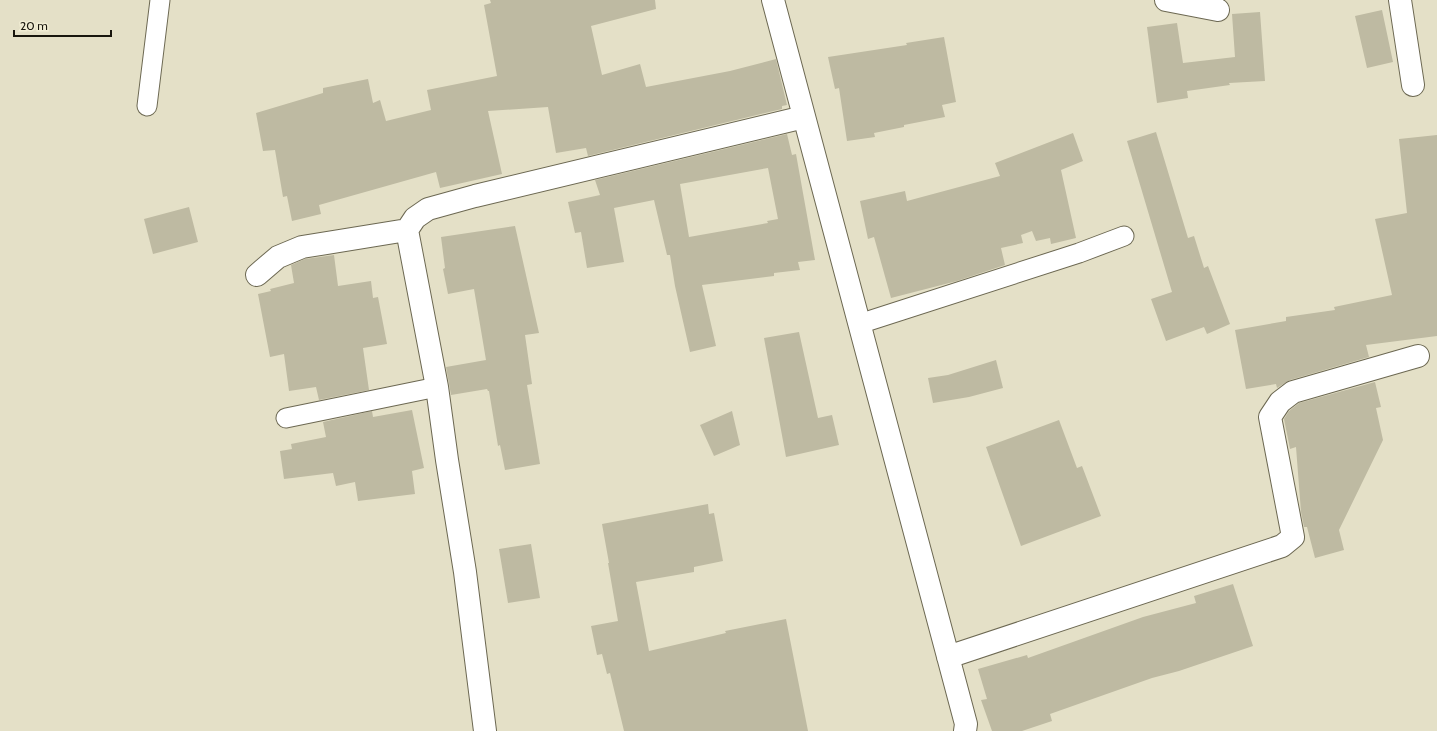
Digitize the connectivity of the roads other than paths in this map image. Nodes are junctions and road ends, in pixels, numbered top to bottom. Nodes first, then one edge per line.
1 (160, 0) edge
2 (773, 0) edge
3 (1166, 0) edge
4 (1400, 0) edge
5 (1218, 10) dead end
6 (1413, 85) dead end
7 (147, 106) dead end
8 (804, 117) junction
9 (407, 230) junction
10 (1124, 236) dead end
11 (257, 274) dead end
12 (859, 324) junction
13 (1418, 356) dead end
14 (438, 387) junction
15 (286, 418) dead end
16 (948, 657) junction
17 (485, 731) edge
18 (965, 731) edge

1 - 7 lane
2 - 8 street
3 - 5 street
4 - 6 street
8 - 9 street
8 - 12 street
9 - 11 street
9 - 14 street
10 - 12 lane
12 - 16 street
13 - 16 street
14 - 15 lane
14 - 17 street
16 - 18 street

